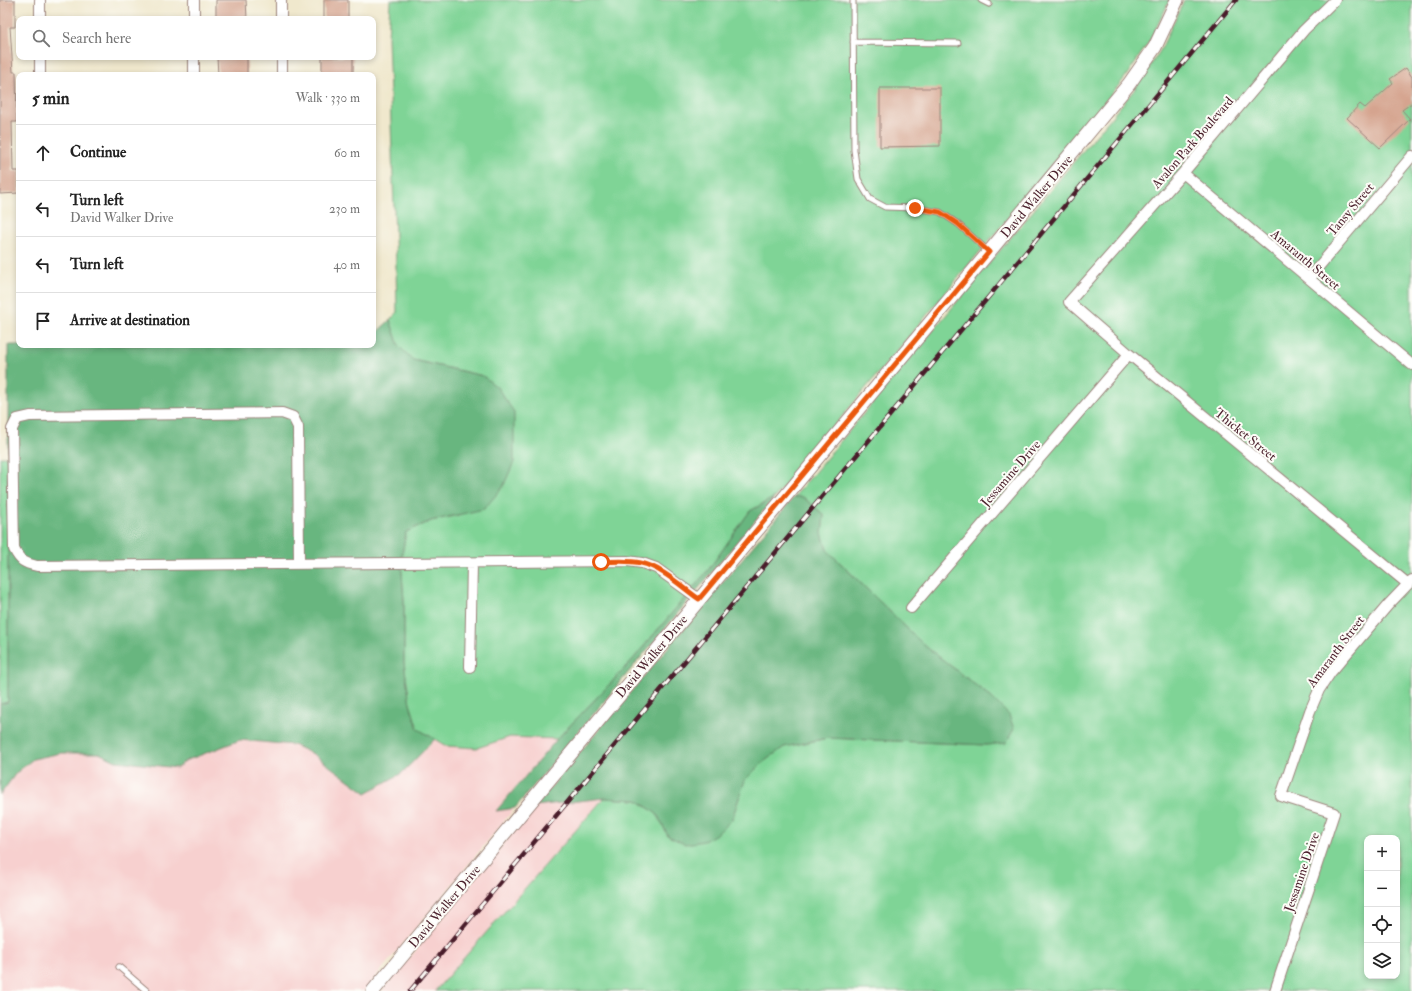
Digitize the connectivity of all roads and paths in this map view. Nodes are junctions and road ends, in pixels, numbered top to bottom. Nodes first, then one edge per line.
1 (40, 0) edge
2 (194, 0) edge
3 (281, 0) edge
4 (852, 0) edge
5 (981, 0) edge
6 (1177, 0) edge
7 (1335, 0) edge
8 (989, 4) dead end
9 (40, 16) edge
10 (194, 16) edge
11 (281, 16) edge
12 (853, 42) junction
13 (958, 43) dead end
14 (40, 60) edge
15 (194, 60) edge
16 (282, 60) edge
17 (40, 72) edge
18 (194, 72) edge
19 (282, 72) edge
20 (1412, 156) edge
21 (1183, 173) junction
22 (989, 252) junction
23 (1309, 278) junction
24 (1070, 302) joint
25 (1129, 354) junction
26 (1412, 365) edge
27 (299, 563) junction
28 (472, 563) junction
29 (1410, 582) edge
30 (699, 599) junction
31 (911, 608) dead end
32 (470, 666) dead end
33 (1282, 796) joint
34 (119, 967) dead end
35 (147, 991) edge
36 (373, 991) edge
37 (1275, 991) edge

1 - 9 street
2 - 10 street
3 - 11 street
4 - 12 lane
5 - 8 lane
6 - 22 street, David Walker Drive
7 - 21 street, Avalon Park Boulevard
12 - 13 lane
12 - 22 lane
14 - 17 street
15 - 18 street
16 - 19 street
20 - 23 street, Tansy Street
21 - 23 street, Amaranth Street
21 - 24 street, Avalon Park Boulevard
22 - 30 street, David Walker Drive
23 - 26 street, Amaranth Street
24 - 25 street, Thicket Street
25 - 29 street, Thicket Street
25 - 31 street, Jessamine Drive
27 - 27 street
27 - 28 street
28 - 30 street
28 - 32 street
29 - 33 street, Amaranth Street
30 - 36 street, David Walker Drive
33 - 37 street, Jessamine Drive
34 - 35 lane

